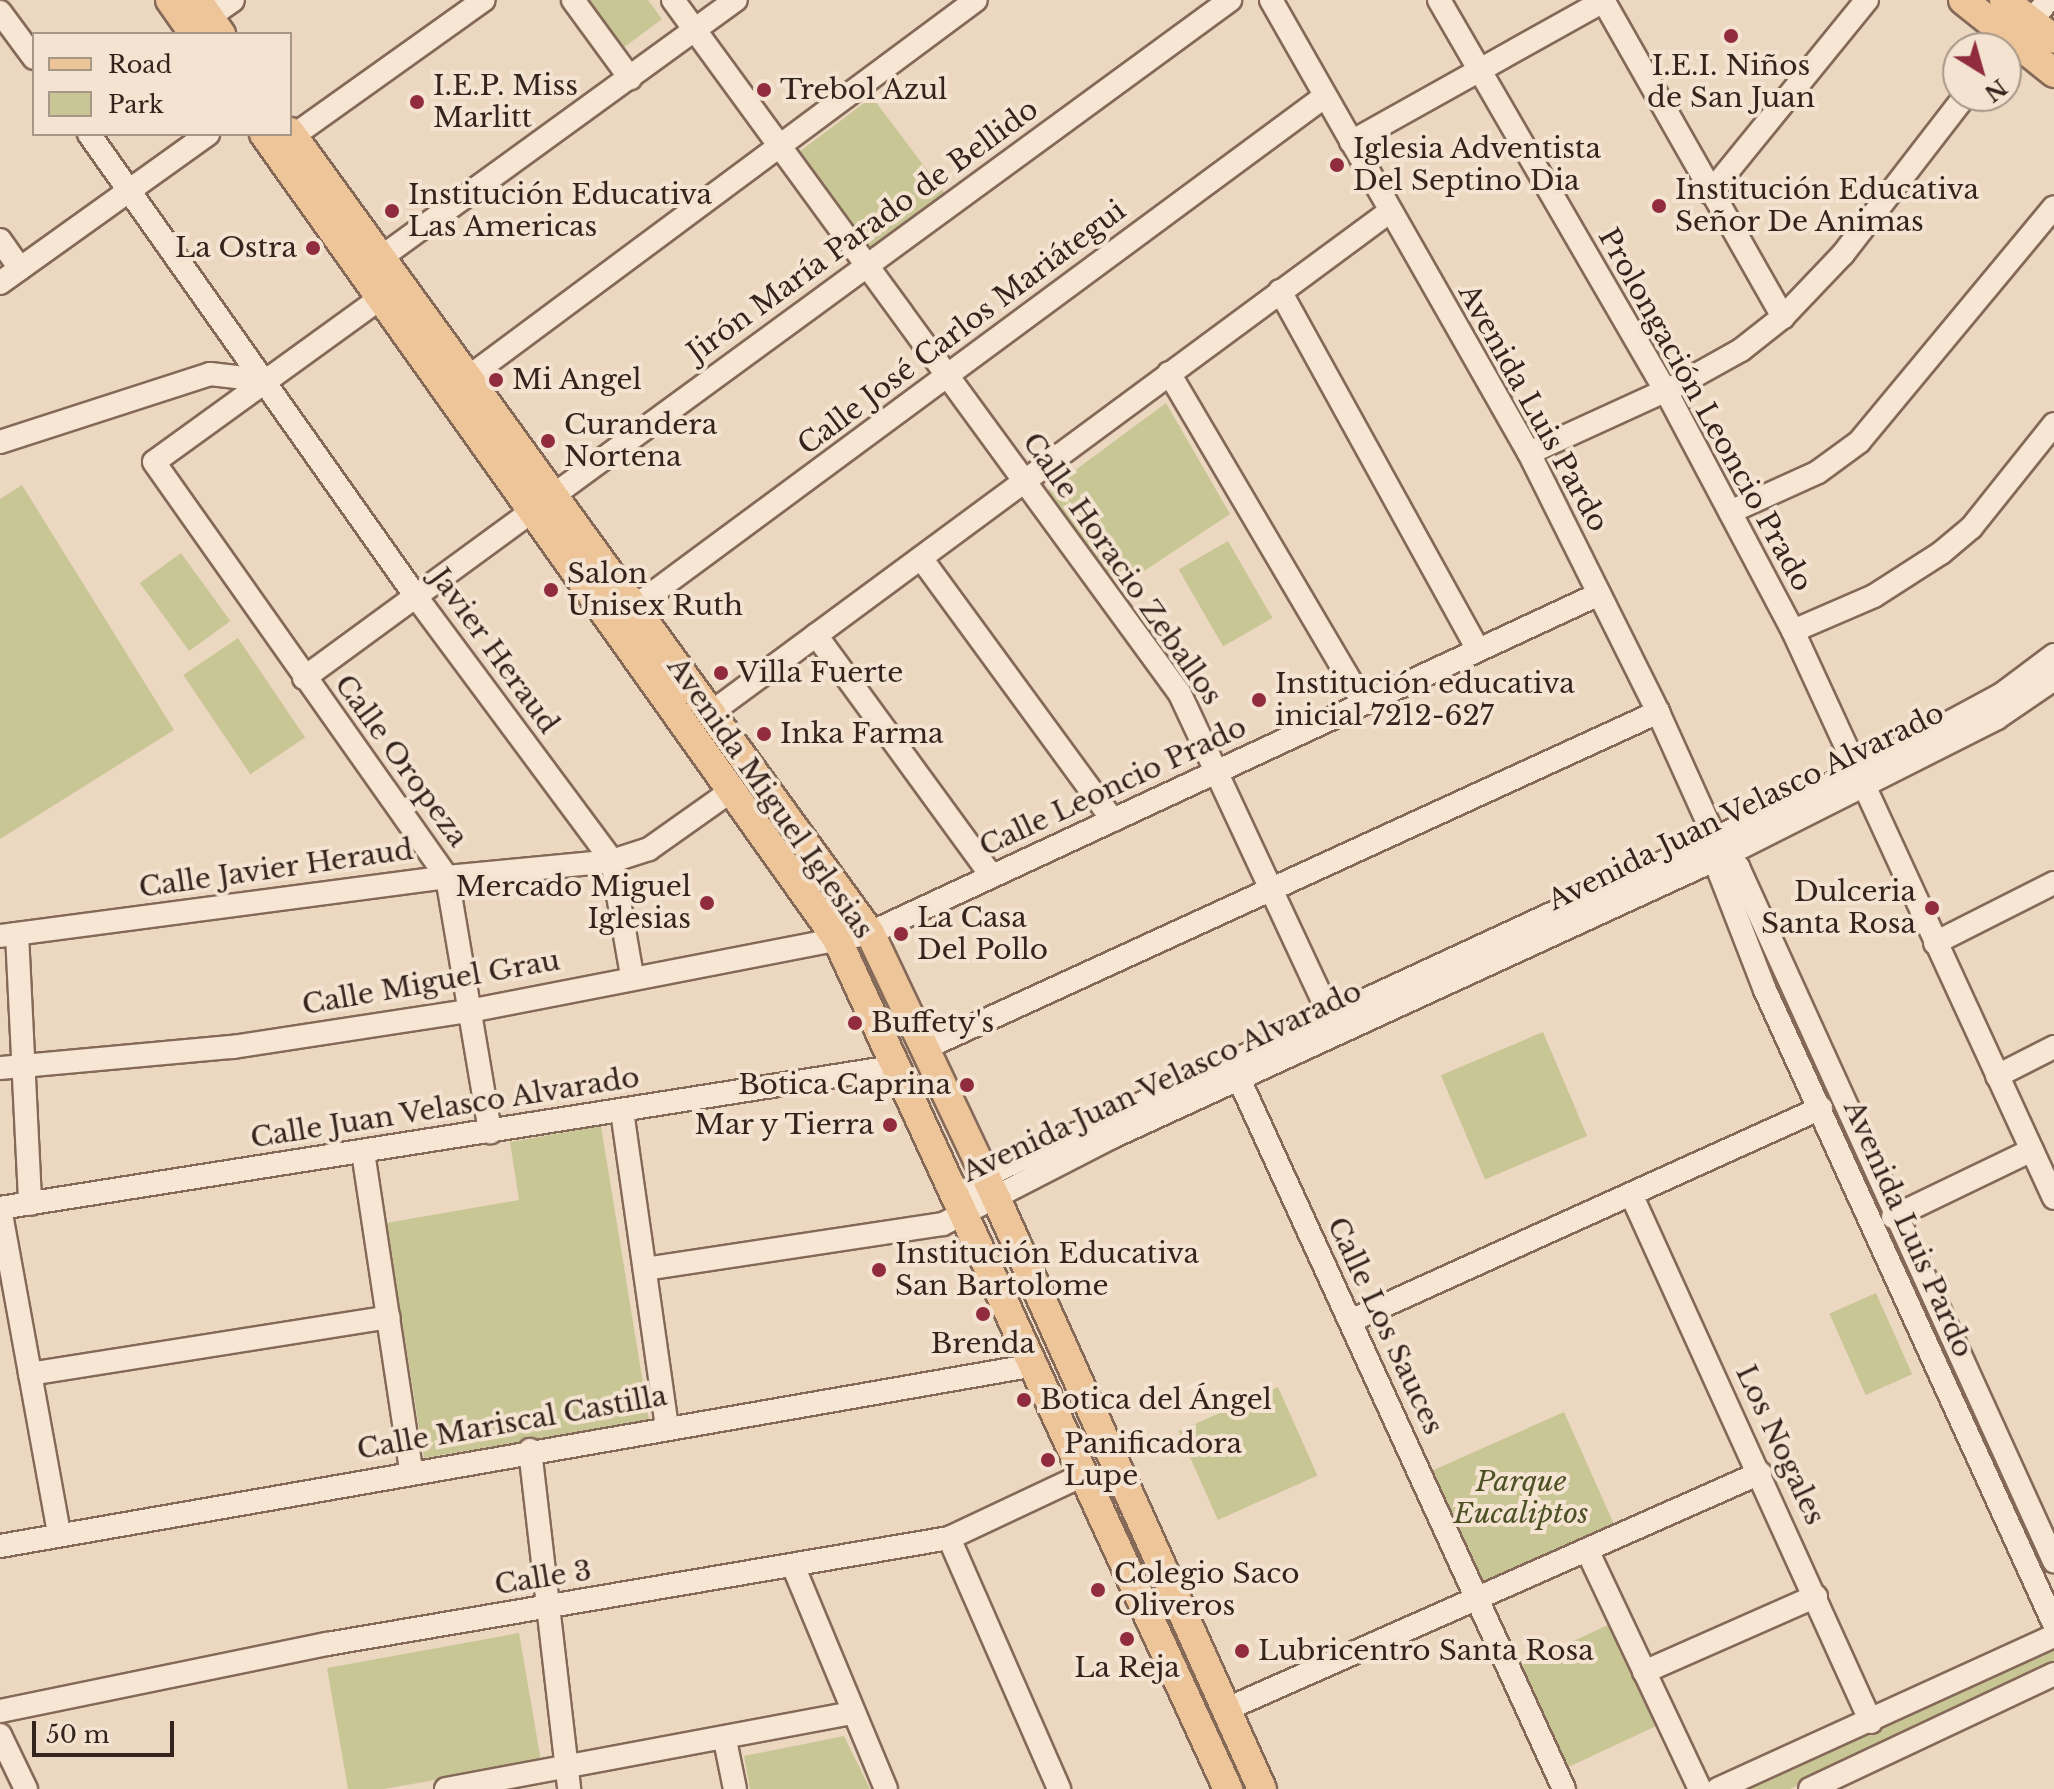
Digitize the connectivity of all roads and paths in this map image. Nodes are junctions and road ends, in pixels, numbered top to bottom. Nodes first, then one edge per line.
1 (170, 0) edge
2 (233, 0) edge
3 (484, 0) edge
4 (573, 0) edge
5 (673, 0) edge
6 (736, 0) edge
7 (976, 0) edge
8 (1230, 0) edge
9 (1271, 0) edge
10 (1439, 0) edge
11 (1604, 0) edge
12 (1867, 0) edge
13 (1963, 0) edge
14 (2004, 0) edge
15 (0, 12) edge
16 (205, 21) edge
17 (2023, 27) edge
18 (695, 31) junction
19 (2054, 39) edge
20 (32, 55) edge
21 (1478, 71) junction
22 (2054, 73) edge
23 (630, 78) junction
24 (1325, 96) junction
25 (1953, 112) edge
26 (292, 134) edge
27 (90, 136) edge
28 (205, 136) edge
29 (265, 136) edge
30 (1351, 142) junction
31 (777, 145) junction
32 (130, 190) junction
33 (1710, 193) junction
34 (2054, 207) edge
35 (1389, 212) junction
36 (0, 240) edge
37 (379, 259) junction
38 (865, 264) junction
39 (20, 269) junction
40 (0, 283) edge
41 (1280, 291) junction
42 (382, 297) junction
43 (1783, 317) junction
44 (1169, 373) junction
45 (948, 376) junction
46 (466, 379) junction
47 (263, 380) junction
48 (1666, 391) junction
49 (2054, 424) edge
50 (0, 442) edge
51 (1529, 453) junction
52 (1025, 481) junction
53 (544, 506) junction
54 (1730, 512) junction
55 (921, 558) junction
56 (1599, 594) junction
57 (417, 598) junction
58 (634, 607) junction
59 (1793, 631) junction
60 (816, 635) junction
61 (1478, 650) junction
62 (2054, 655) edge
63 (304, 678) junction
64 (2054, 679) edge
65 (1363, 703) junction
66 (712, 712) junction
67 (1658, 712) junction
68 (1219, 770) junction
69 (1861, 779) junction
70 (731, 791) junction
71 (1113, 820) junction
72 (1720, 848) junction
73 (612, 861) junction
74 (992, 876) junction
75 (447, 877) junction
76 (2054, 883) edge
77 (1273, 890) junction
78 (870, 933) junction
79 (9, 935) edge
80 (837, 939) junction
81 (1935, 943) junction
82 (632, 976) junction
83 (469, 1011) junction
84 (1331, 1018) junction
85 (2054, 1047) edge
86 (923, 1049) junction
87 (899, 1066) junction
88 (24, 1067) junction
89 (0, 1068) edge
90 (1235, 1071) junction
91 (1997, 1076) junction
92 (1821, 1108) junction
93 (622, 1111) junction
94 (490, 1132) junction
95 (2032, 1150) junction
96 (363, 1152) junction
97 (989, 1187) junction
98 (1631, 1194) junction
99 (2054, 1198) edge
100 (30, 1204) junction
101 (0, 1208) edge
102 (964, 1209) junction
103 (1893, 1217) junction
104 (645, 1269) junction
105 (388, 1317) junction
106 (1350, 1321) junction
107 (1035, 1365) junction
108 (30, 1374) junction
109 (667, 1426) junction
110 (530, 1450) junction
111 (411, 1471) junction
112 (1760, 1473) junction
113 (1085, 1474) junction
114 (59, 1533) junction
115 (949, 1538) junction
116 (0, 1546) edge
117 (1587, 1550) junction
118 (2054, 1561) edge
119 (794, 1568) junction
120 (1816, 1596) junction
121 (1478, 1598) junction
122 (546, 1608) junction
123 (2054, 1624) edge
124 (2054, 1636) edge
125 (1644, 1672) junction
126 (2054, 1674) edge
127 (1227, 1709) junction
128 (0, 1711) edge
129 (852, 1713) junction
130 (1871, 1722) junction
131 (0, 1735) edge
132 (725, 1740) junction
133 (568, 1780) edge
134 (1728, 1787) edge
135 (26, 1789) edge
136 (446, 1789) edge
137 (735, 1789) edge
138 (886, 1789) edge
139 (1059, 1789) edge
140 (1228, 1789) edge
141 (1262, 1789) edge
142 (1564, 1789) edge
143 (1700, 1789) edge
144 (1810, 1789) edge

1 - 16 main road
2 - 16 street
3 - 26 street
4 - 23 street
5 - 18 street, Calle Horacio Zeballos
6 - 18 street
7 - 31 street
8 - 38 street, Jirón María Parado de Bellido
9 - 24 street, Avenida Luis Pardo
10 - 21 street, Prolongación Leoncio Prado
11 - 21 street
11 - 33 street
12 - 33 street
13 - 17 main road
14 - 17 main road
15 - 20 street
17 - 19 main road
17 - 22 main road
18 - 23 street
18 - 31 street, Calle Horacio Zeballos
21 - 30 street
21 - 48 street, Prolongación Leoncio Prado
23 - 37 street
24 - 30 street, Avenida Luis Pardo
24 - 45 street, Calle José Carlos Mariátegui
25 - 43 street
26 - 37 main road, Avenida Miguel Iglesias
27 - 32 street, Javier Heraud
28 - 32 street
29 - 42 main road, Avenida Miguel Iglesias
30 - 35 street, Avenida Luis Pardo
31 - 38 street, Calle Horacio Zeballos
31 - 46 street
32 - 39 street
32 - 47 street, Javier Heraud
33 - 43 street
34 - 54 street
35 - 41 street
35 - 51 street, Avenida Luis Pardo
36 - 39 street
37 - 46 main road, Avenida Miguel Iglesias
38 - 45 street, Calle Horacio Zeballos
38 - 53 street, Jirón María Parado de Bellido
39 - 40 street
41 - 44 street
41 - 61 street
42 - 47 street
42 - 53 main road, Avenida Miguel Iglesias
43 - 48 street
44 - 52 street
44 - 65 street
45 - 52 street, Calle Horacio Zeballos
45 - 58 street, Calle José Carlos Mariátegui
46 - 53 main road, Avenida Miguel Iglesias
47 - 50 street
47 - 57 street, Javier Heraud
47 - 63 street, Calle Oropeza
48 - 51 street
48 - 54 street, Prolongación Leoncio Prado
49 - 59 street
51 - 56 street, Avenida Luis Pardo
52 - 55 street
52 - 68 street, Calle Horacio Zeballos
53 - 57 street, Jirón María Parado de Bellido
53 - 58 main road, Avenida Miguel Iglesias
53 - 70 main road, Avenida Miguel Iglesias
54 - 59 street, Prolongación Leoncio Prado
55 - 60 street
55 - 71 street
56 - 61 street, Calle Leoncio Prado
56 - 67 street, Avenida Luis Pardo
57 - 63 street, Jirón María Parado de Bellido
57 - 73 street, Javier Heraud
58 - 66 main road, Avenida Miguel Iglesias
59 - 69 street, Prolongación Leoncio Prado
60 - 66 street
60 - 74 street
61 - 65 street, Calle Leoncio Prado
62 - 69 street, Avenida Juan Velasco Alvarado
63 - 75 street, Calle Oropeza
64 - 69 street, Avenida Juan Velasco Alvarado
65 - 68 street, Calle Leoncio Prado
66 - 78 main road, Avenida Miguel Iglesias
67 - 72 street, Avenida Luis Pardo
67 - 77 street
68 - 71 street, Calle Leoncio Prado
68 - 77 street, Calle Horacio Zeballos
69 - 72 street, Avenida Juan Velasco Alvarado
69 - 81 street, Prolongación Leoncio Prado
70 - 73 street, Calle Javier Heraud
70 - 80 main road, Avenida Miguel Iglesias
71 - 74 street, Calle Leoncio Prado
72 - 84 street, Avenida Juan Velasco Alvarado
72 - 90 street, Avenida Juan Velasco Alvarado
72 - 92 street, Avenida Luis Pardo
72 - 103 street, Avenida Luis Pardo
73 - 75 street, Calle Javier Heraud
73 - 82 street, Javier Heraud
74 - 78 street, Calle Leoncio Prado
75 - 79 street, Calle Javier Heraud
75 - 83 street, Calle Oropeza
76 - 81 street
77 - 84 street, Calle Horacio Zeballos
77 - 86 street
78 - 80 street, Calle Miguel Grau
78 - 86 main road, Avenida Miguel Iglesias
79 - 88 street
80 - 82 street, Calle Miguel Grau
80 - 87 main road, Avenida Miguel Iglesias
81 - 91 street, Prolongación Leoncio Prado
82 - 83 street, Calle Miguel Grau
83 - 88 street, Calle Miguel Grau
83 - 94 street, Calle Oropeza
84 - 90 street, Avenida Juan Velasco Alvarado
85 - 91 street
86 - 97 main road, Avenida Miguel Iglesias
87 - 93 street, Calle Juan Velasco Alvarado
87 - 102 main road, Avenida Miguel Iglesias
88 - 89 street, Calle Miguel Grau
88 - 100 street
90 - 97 street, Avenida Juan Velasco Alvarado
90 - 106 street, Calle Los Sauces
91 - 95 street, Prolongación Leoncio Prado
92 - 98 street
92 - 123 street, Avenida Luis Pardo
93 - 94 street, Calle Juan Velasco Alvarado
93 - 104 street
94 - 96 street, Calle Juan Velasco Alvarado
95 - 99 street, Prolongación Leoncio Prado
95 - 103 street
96 - 100 street, Calle Juan Velasco Alvarado
96 - 105 street
97 - 102 street, Avenida Juan Velasco Alvarado
97 - 127 main road, Avenida Miguel Iglesias
98 - 106 street
98 - 112 street, Los Nogales
100 - 101 street, Calle Juan Velasco Alvarado
101 - 108 street
102 - 104 street, Avenida Juan Velasco Alvarado
102 - 107 main road, Avenida Miguel Iglesias
103 - 118 street, Avenida Luis Pardo
104 - 109 street
105 - 108 street
105 - 111 street
106 - 121 street, Calle Los Sauces
107 - 109 street, Calle Mariscal Castilla
107 - 113 main road, Avenida Miguel Iglesias
108 - 114 street
109 - 110 street, Calle Mariscal Castilla
110 - 111 street, Calle Mariscal Castilla
110 - 122 street
111 - 114 street, Calle Mariscal Castilla
112 - 117 street
112 - 120 street, Los Nogales
113 - 115 street, Calle 3
113 - 140 main road, Avenida Miguel Iglesias
114 - 116 street, Calle Mariscal Castilla
115 - 119 street, Calle 3
115 - 139 street
117 - 121 street
117 - 125 street
119 - 122 street, Calle 3
119 - 129 street
120 - 125 street
120 - 130 street, Los Nogales
121 - 127 street
121 - 142 street, Calle Los Sauces
122 - 128 street, Calle 3
122 - 133 street
124 - 130 street
125 - 143 street
126 - 144 street
127 - 141 main road, Avenida Miguel Iglesias
129 - 132 street
129 - 138 street
130 - 134 street
131 - 135 street
132 - 133 street
132 - 137 street
133 - 136 street

